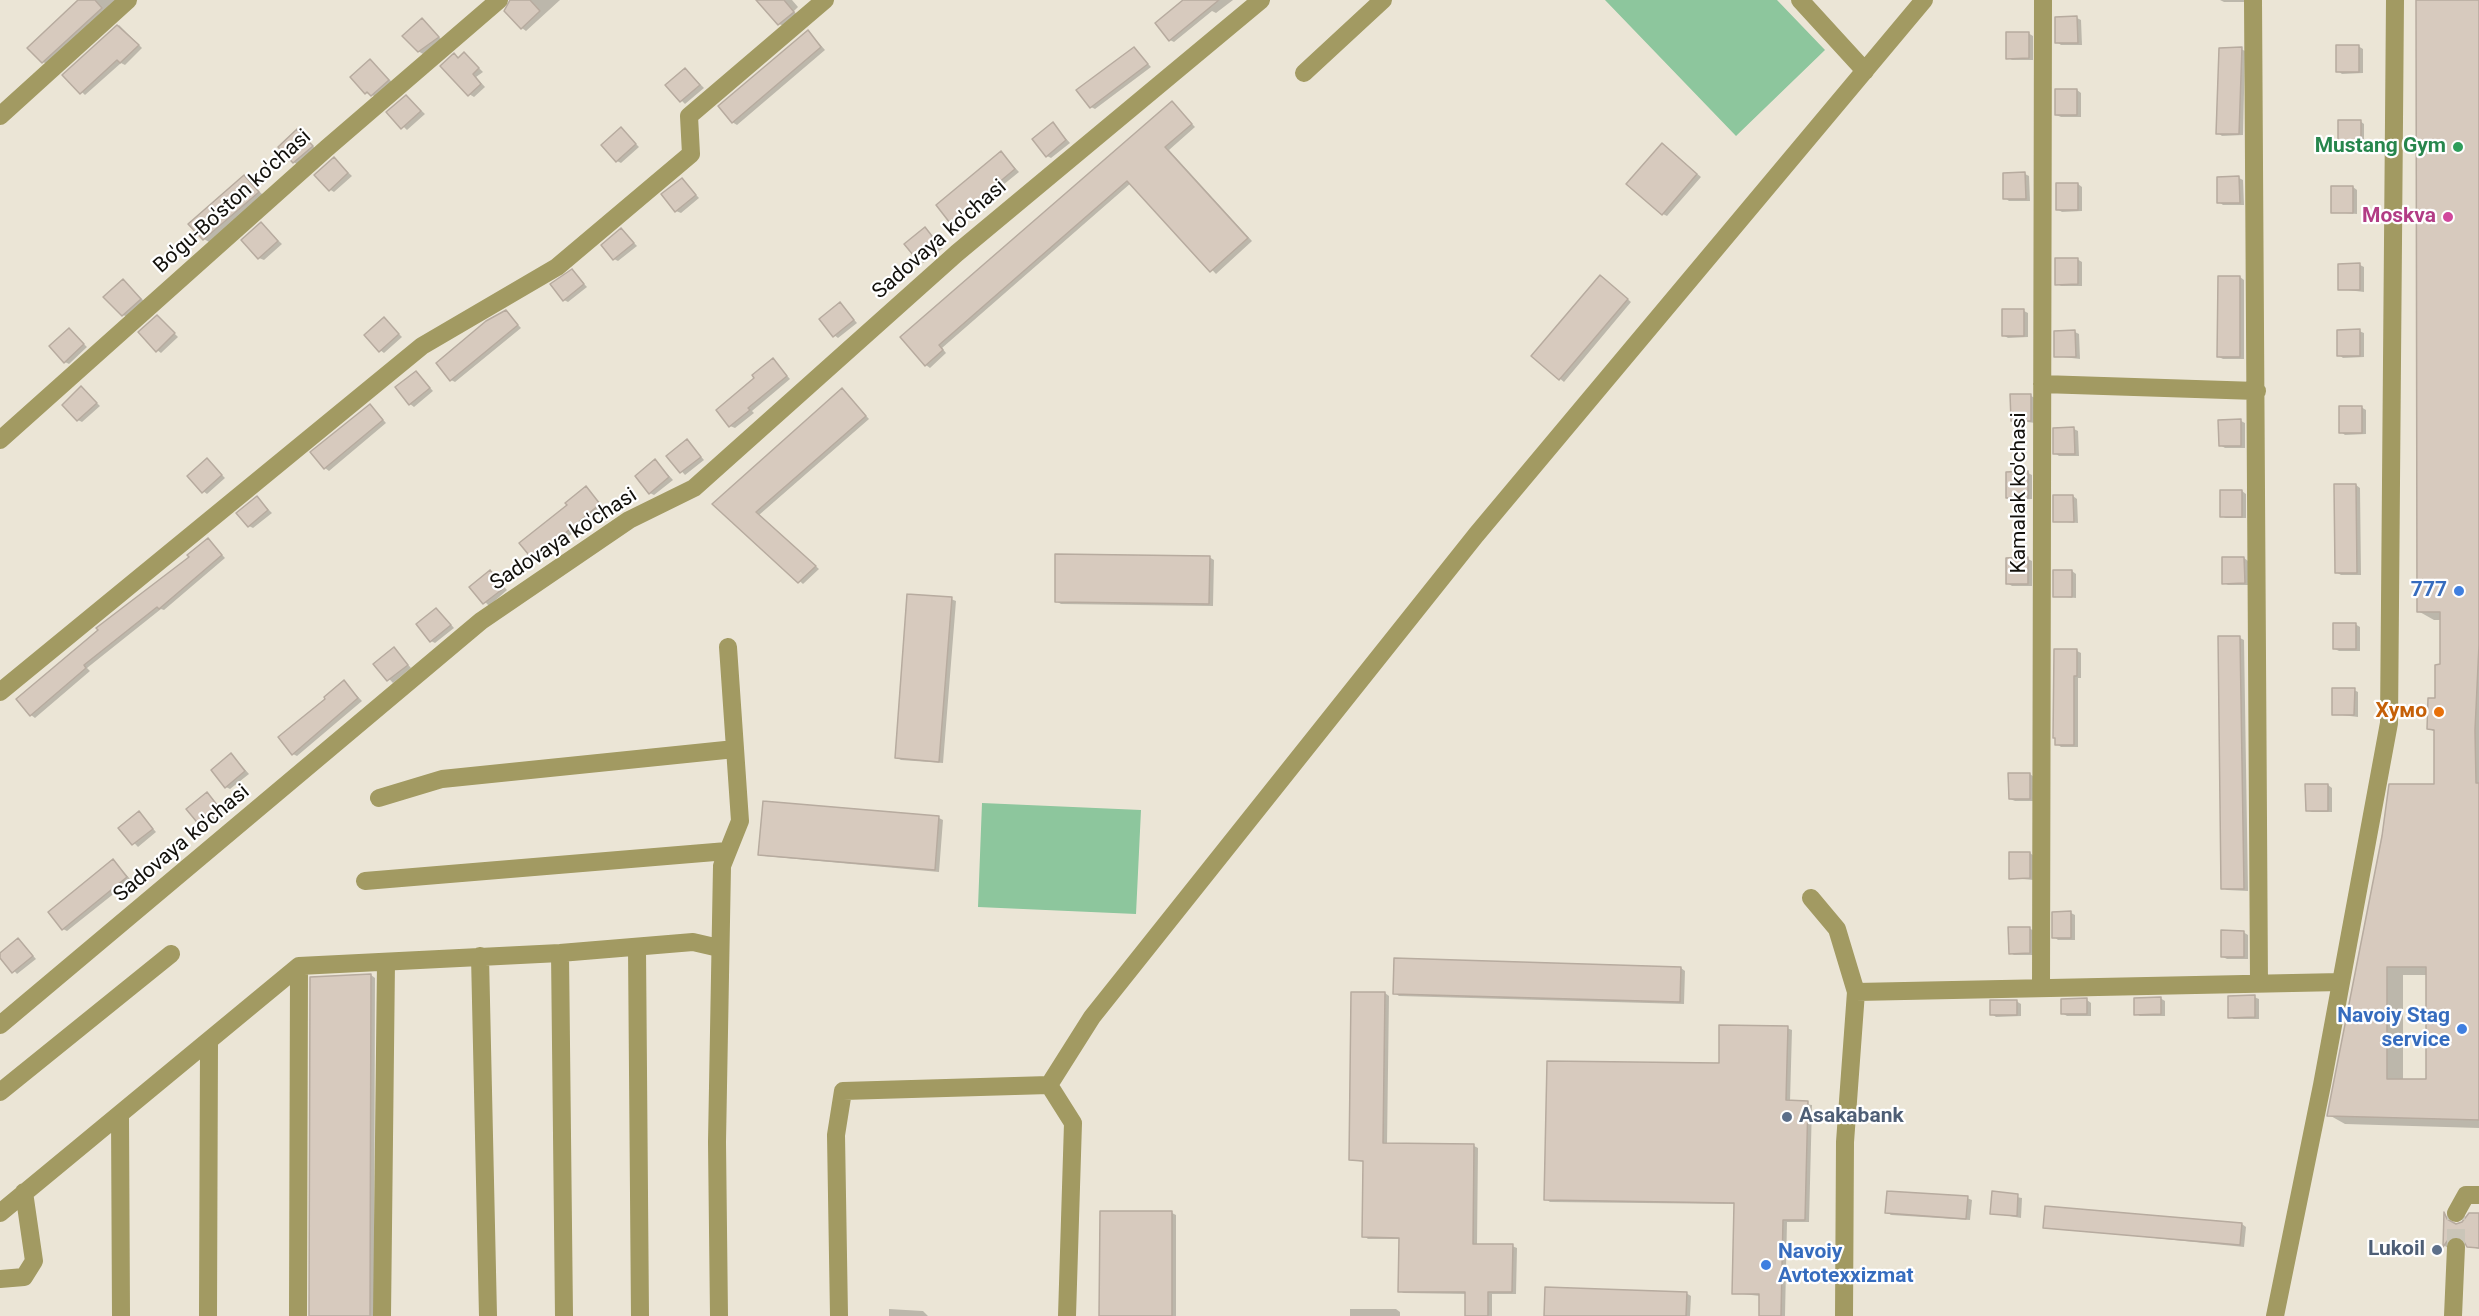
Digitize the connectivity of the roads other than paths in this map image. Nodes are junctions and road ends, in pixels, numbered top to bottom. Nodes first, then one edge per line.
1 (128, 0) edge
2 (499, 0) edge
3 (825, 0) edge
4 (1261, 0) edge
5 (1383, 0) edge
6 (1800, 0) edge
7 (1924, 0) edge
8 (2043, 0) edge
9 (2253, 0) edge
10 (2396, 0) edge
11 (1865, 71) junction
12 (1304, 73) dead end
13 (0, 116) edge
14 (2043, 384) junction
15 (2257, 391) junction
16 (0, 440) edge
17 (728, 647) dead end
18 (0, 693) edge
19 (735, 749) junction
20 (379, 798) dead end
21 (727, 851) junction
22 (365, 881) dead end
23 (1811, 898) dead end
24 (637, 948) junction
25 (719, 948) junction
26 (560, 953) junction
27 (171, 954) dead end
28 (480, 956) junction
29 (386, 962) junction
30 (299, 966) junction
31 (2259, 982) junction
32 (2341, 982) junction
33 (2041, 987) junction
34 (1856, 992) junction
35 (0, 1025) edge
36 (208, 1042) junction
37 (1049, 1085) junction
38 (0, 1092) edge
39 (120, 1115) junction
40 (24, 1192) junction
41 (2479, 1195) edge
42 (0, 1213) edge
43 (2456, 1213) dead end
44 (2456, 1247) tunnel mouth
45 (0, 1279) edge
46 (121, 1316) edge
47 (208, 1316) edge
48 (298, 1316) edge
49 (382, 1316) edge
50 (488, 1316) edge
51 (564, 1316) edge
52 (640, 1316) edge
53 (719, 1316) edge
54 (839, 1316) edge
55 (1067, 1316) edge
56 (1844, 1316) edge
57 (2275, 1316) edge
58 (2453, 1316) edge

1 - 13 street
2 - 16 street, Bo'gu-Bo'ston ko'chasi
3 - 18 street
4 - 35 street, Sadovaya ko'chasi
5 - 12 street
6 - 11 street
7 - 11 street
8 - 14 street, Kamalak ko'chasi
9 - 15 street
10 - 32 street
11 - 37 street
14 - 15 street
14 - 33 street, Kamalak ko'chasi
15 - 31 street
17 - 19 street
19 - 20 street
19 - 21 street
21 - 22 street
21 - 25 street
23 - 34 street
24 - 25 street
24 - 26 street
24 - 52 street
25 - 53 street
26 - 28 street
26 - 51 street
27 - 38 street
28 - 29 street
28 - 50 street
29 - 30 street
29 - 49 street
30 - 36 street
30 - 48 street
31 - 32 street
31 - 33 street
32 - 57 street
33 - 34 street
34 - 56 street
36 - 39 street
36 - 47 street
37 - 54 street
37 - 55 street
39 - 40 street
39 - 46 street
40 - 42 street
40 - 45 street
41 - 43 street
44 - 58 street

